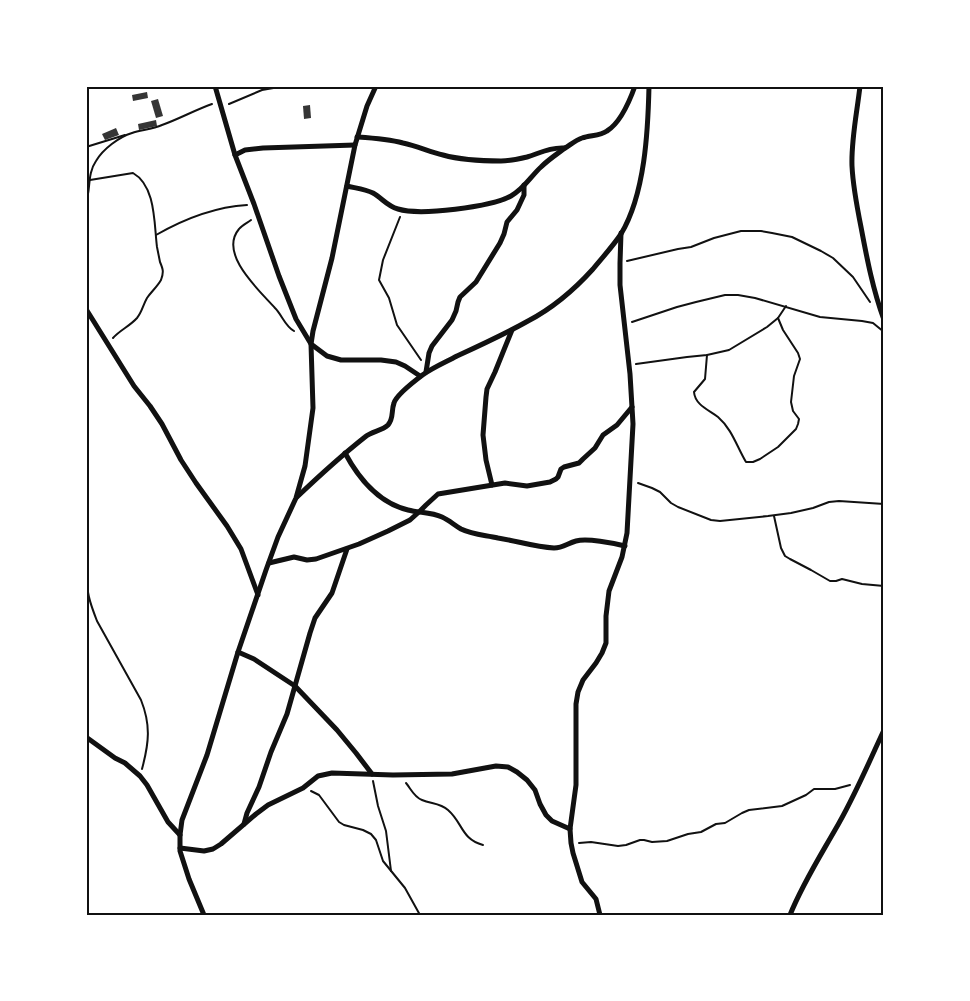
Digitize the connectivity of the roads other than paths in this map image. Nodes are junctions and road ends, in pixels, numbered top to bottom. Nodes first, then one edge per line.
1 (216, 86) edge
2 (376, 86) edge
3 (636, 86) edge
4 (649, 86) edge
5 (860, 86) edge
6 (357, 137) junction
7 (354, 145) junction
8 (565, 148) junction
9 (235, 155) junction
10 (524, 185) junction
11 (347, 186) junction
12 (621, 233) junction
13 (86, 309) edge
14 (884, 320) edge
15 (512, 330) junction
16 (311, 344) junction
17 (426, 370) junction
18 (420, 376) junction
19 (632, 407) junction
20 (345, 453) junction
21 (492, 485) junction
22 (296, 498) junction
23 (420, 511) junction
24 (625, 546) junction
25 (347, 549) junction
26 (268, 563) junction
27 (258, 595) junction
28 (238, 652) junction
29 (295, 686) junction
30 (884, 730) edge
31 (86, 737) edge
32 (372, 774) junction
33 (244, 824) junction
34 (570, 829) junction
35 (180, 835) junction
36 (180, 848) junction
37 (204, 915) edge
38 (600, 915) edge
39 (790, 915) edge

1 - 9 street
2 - 6 street
3 - 8 street
4 - 12 street
5 - 14 street
6 - 7 street
6 - 8 street
7 - 9 street
7 - 11 street
8 - 10 street
9 - 16 street
10 - 11 street
10 - 17 street
11 - 16 street
12 - 15 street
12 - 19 street
13 - 27 street
15 - 17 street
15 - 21 street
16 - 18 street
16 - 22 street
17 - 18 street
18 - 20 street
19 - 21 street
19 - 24 street
20 - 22 street
20 - 23 street
21 - 23 street
22 - 26 street
23 - 24 street
23 - 25 street
24 - 34 street
25 - 26 street
25 - 29 street
26 - 27 street
27 - 28 street
28 - 29 street
28 - 35 street
29 - 32 street
29 - 33 street
30 - 39 street
31 - 35 street
32 - 33 street
32 - 34 street
33 - 36 street
34 - 38 street
35 - 36 street
36 - 37 street

